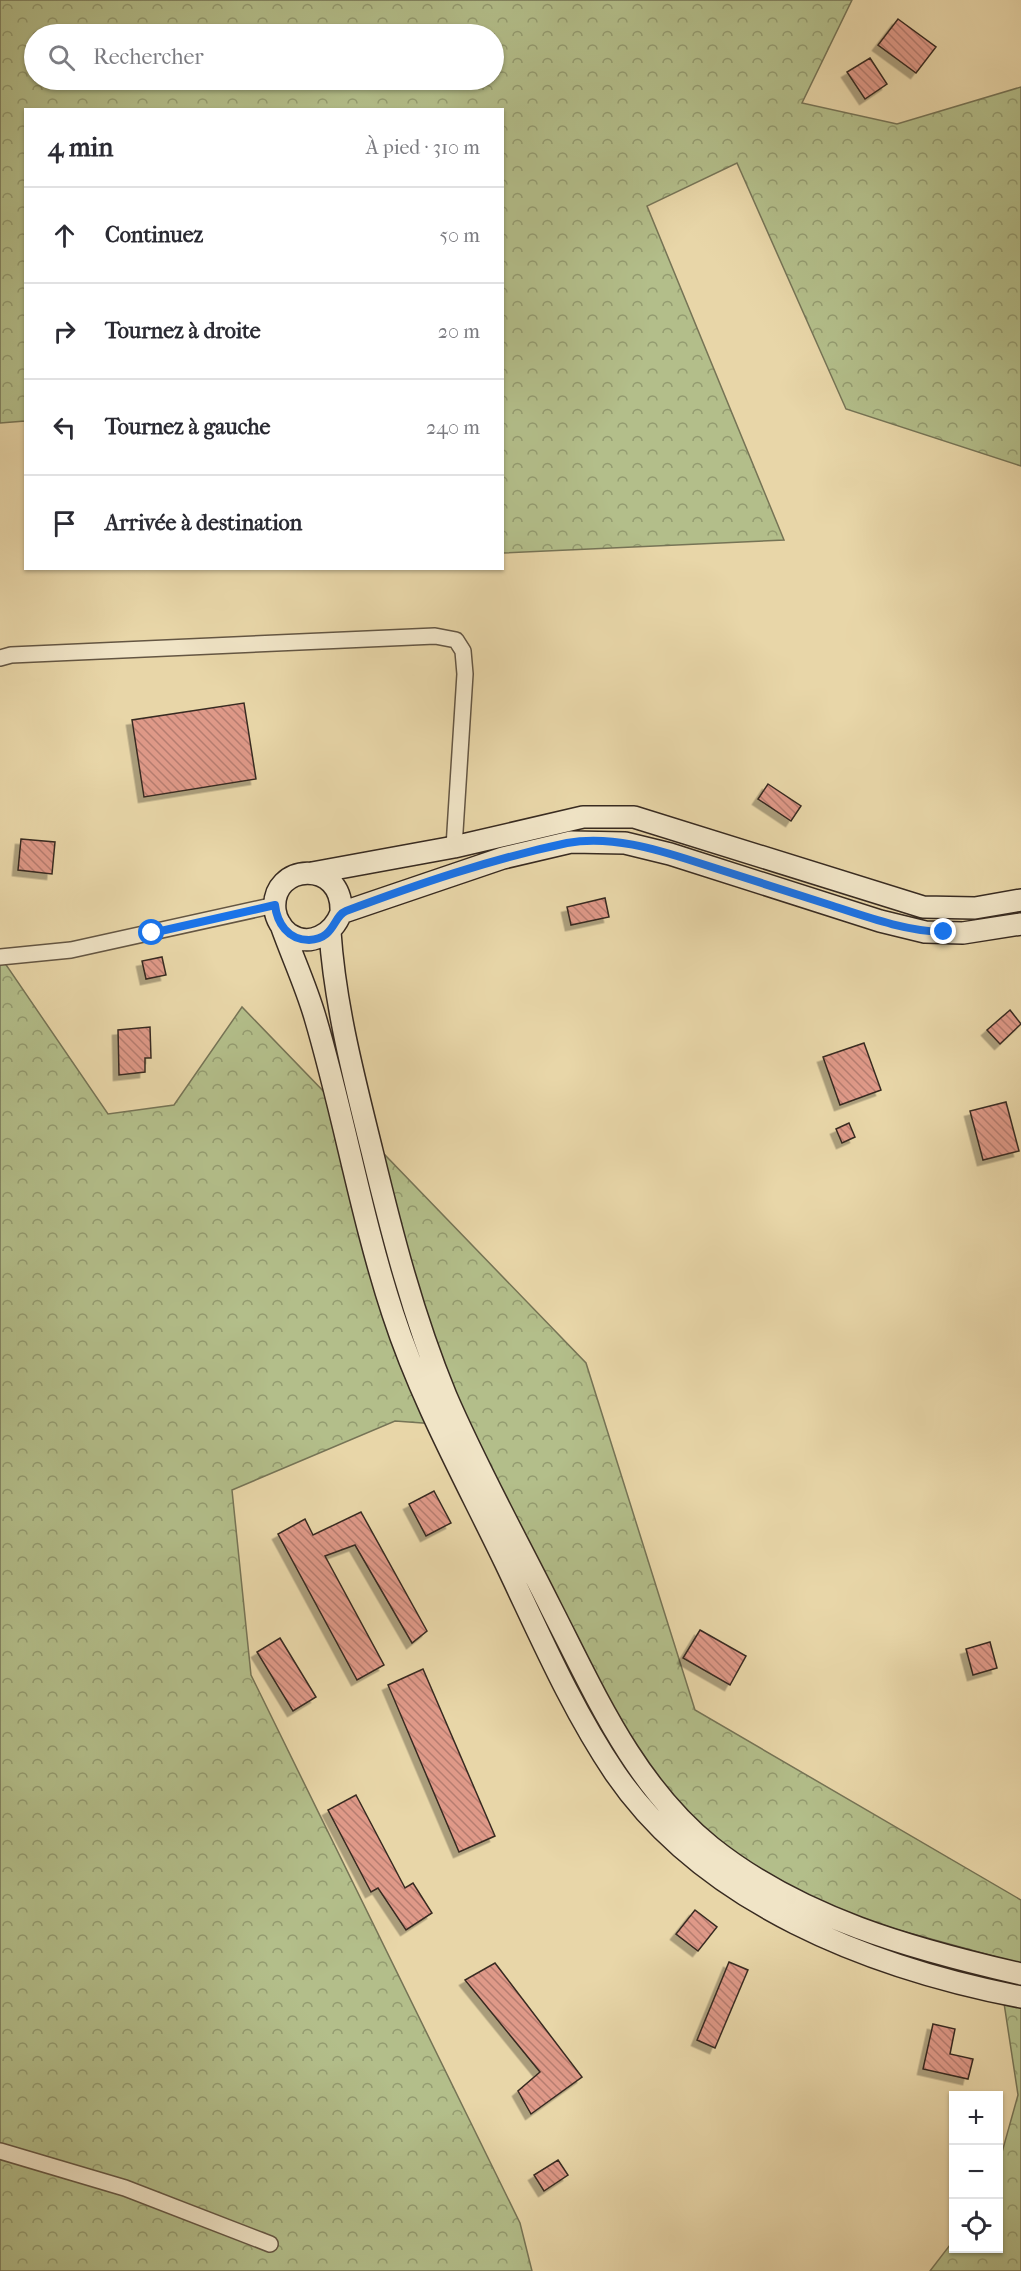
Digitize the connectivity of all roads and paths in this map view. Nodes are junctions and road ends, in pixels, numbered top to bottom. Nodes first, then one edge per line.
1 (0, 658) edge
2 (454, 847) junction
3 (312, 873) junction
4 (1021, 900) edge
5 (275, 905) junction
6 (341, 913) junction
7 (1021, 924) edge
8 (281, 926) junction
9 (330, 932) junction
10 (0, 957) edge
11 (1021, 1974) edge
12 (1021, 1997) edge
13 (0, 2151) edge
14 (270, 2244) dead end

1 - 2 street
2 - 3 street
2 - 4 street
3 - 5 street
3 - 6 street
5 - 8 street
5 - 10 street
6 - 7 street
6 - 9 street
8 - 9 street
8 - 12 street
9 - 11 street
13 - 14 street

